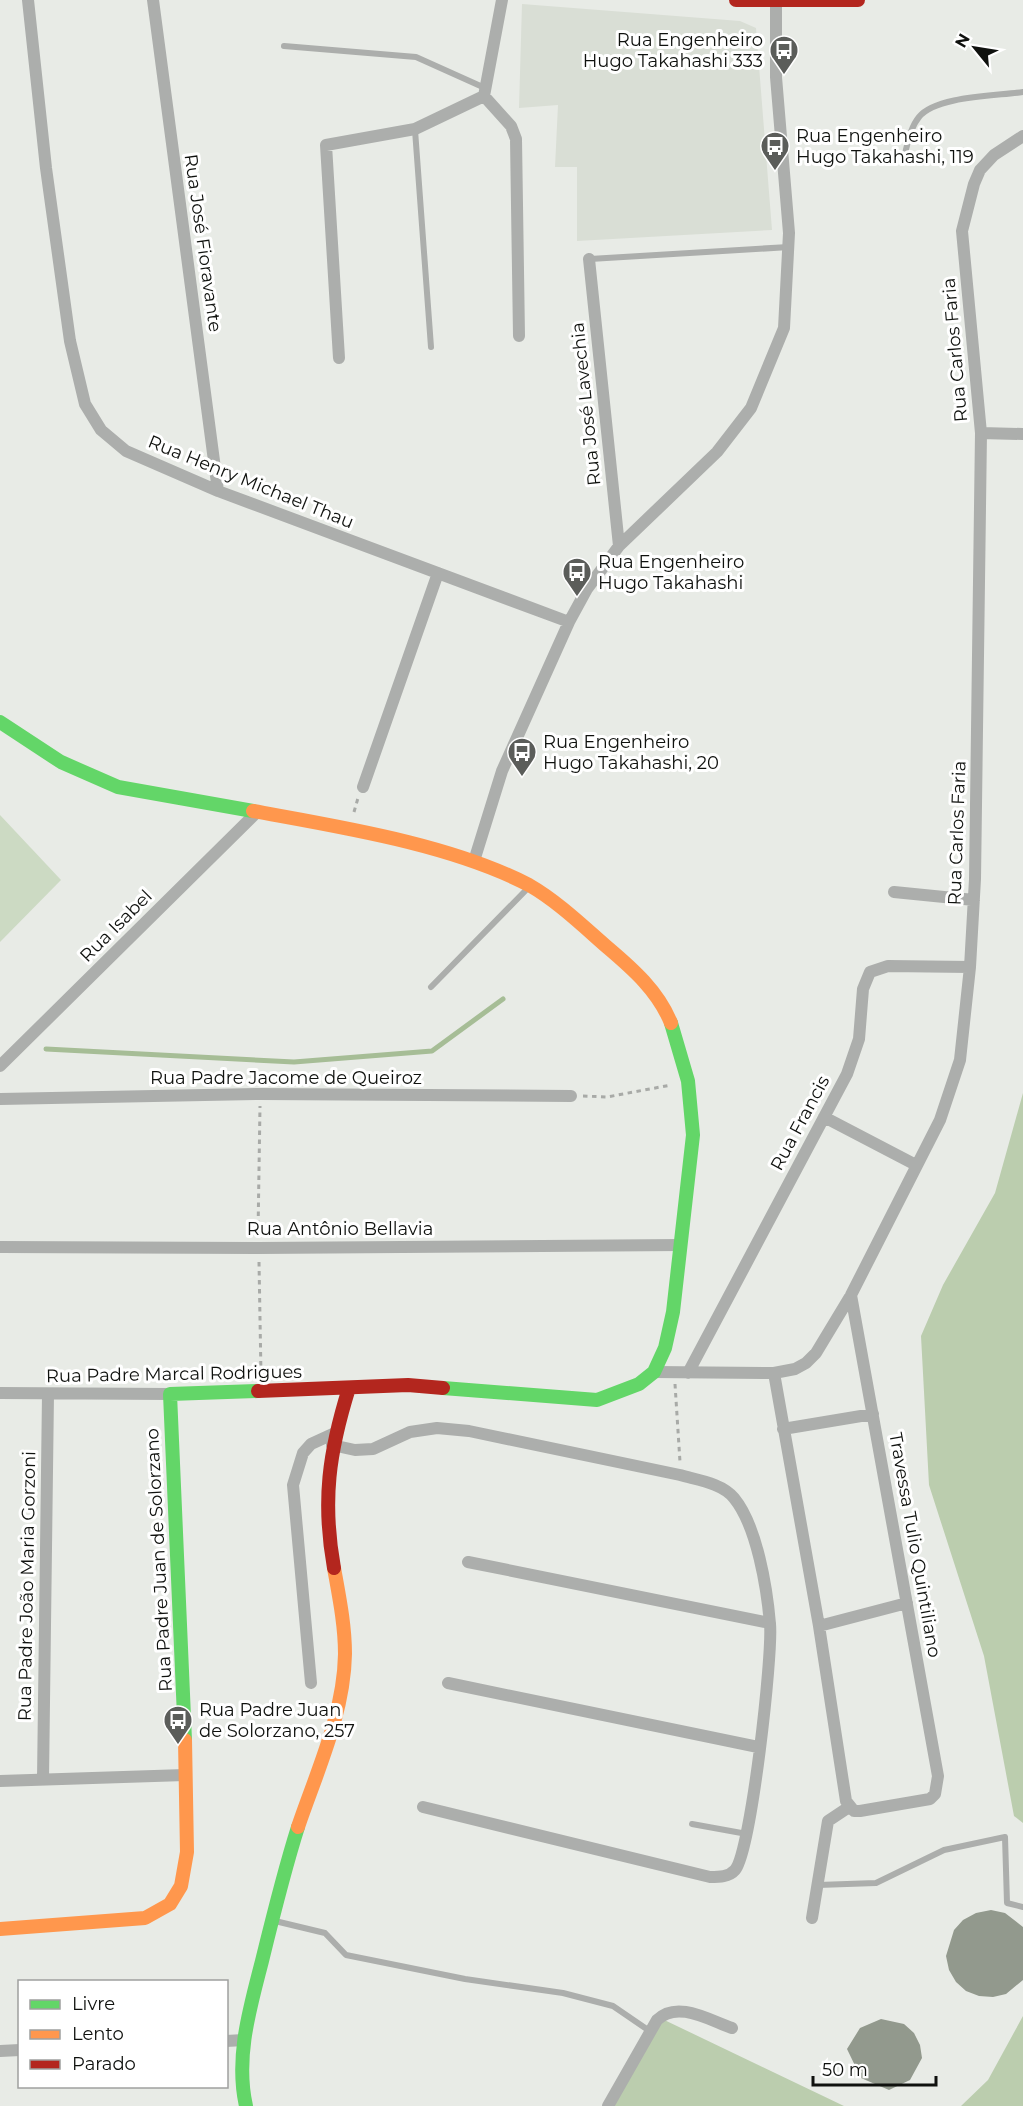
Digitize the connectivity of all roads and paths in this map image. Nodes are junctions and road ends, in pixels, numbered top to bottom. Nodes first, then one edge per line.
1 (28, 0) edge
2 (153, 0) edge
3 (502, 0) edge
4 (736, 0) edge
5 (858, 0) edge
6 (776, 1) edge
7 (284, 46) dead end
8 (484, 92) junction
9 (1023, 92) edge
10 (414, 129) junction
11 (1023, 136) edge
12 (904, 157) dead end
13 (789, 248) junction
14 (589, 259) joint
15 (519, 336) dead end
16 (431, 346) dead end
17 (339, 358) dead end
18 (981, 433) junction
19 (1023, 434) edge
20 (218, 491) junction
21 (619, 546) junction
22 (438, 573) junction
23 (569, 622) junction
24 (0, 722) edge
25 (363, 787) joint
26 (257, 812) junction
27 (348, 828) junction
28 (474, 861) junction
29 (530, 886) junction
30 (894, 892) dead end
31 (974, 900) junction
32 (970, 967) junction
33 (430, 987) dead end
34 (0, 1066) edge
35 (688, 1081) junction
36 (260, 1094) junction
37 (571, 1096) joint
38 (0, 1099) edge
39 (824, 1117) junction
40 (916, 1165) junction
41 (681, 1245) junction
42 (0, 1247) edge
43 (258, 1248) junction
44 (850, 1295) junction
45 (654, 1372) junction
46 (674, 1373) junction
47 (688, 1373) junction
48 (774, 1373) junction
49 (349, 1388) junction
50 (261, 1392) junction
51 (0, 1393) edge
52 (48, 1394) junction
53 (170, 1394) junction
54 (873, 1414) junction
55 (783, 1430) junction
56 (334, 1439) junction
57 (680, 1475) junction
58 (468, 1562) dead end
59 (907, 1603) junction
60 (770, 1623) junction
61 (819, 1626) junction
62 (311, 1683) dead end
63 (448, 1683) dead end
64 (758, 1748) junction
65 (185, 1775) junction
66 (43, 1779) junction
67 (0, 1780) edge
68 (423, 1808) dead end
69 (854, 1809) junction
70 (692, 1824) dead end
71 (747, 1834) junction
72 (818, 1885) junction
73 (1023, 1907) edge
74 (813, 1918) dead end
75 (272, 1920) junction
76 (0, 1929) edge
77 (732, 2028) dead end
78 (651, 2032) junction
79 (243, 2040) junction
80 (228, 2041) edge
81 (18, 2050) edge
82 (0, 2051) edge
83 (246, 2106) edge
84 (608, 2106) edge

1 - 20 street, Rua Henry Michael Thau
2 - 20 street, Rua José Fioravante
3 - 8 street
4 - 6 main road
5 - 6 main road
6 - 13 street
7 - 8 lane
8 - 10 street
8 - 15 street
9 - 12 lane
10 - 16 lane
10 - 17 street
11 - 18 street, Rua Carlos Faria
13 - 14 lane
13 - 21 street
14 - 21 street, Rua José Lavechia
18 - 19 street
18 - 31 street, Rua Carlos Faria
20 - 22 street, Rua Henry Michael Thau
21 - 23 street
22 - 23 street, Rua Henry Michael Thau
22 - 25 street
23 - 28 street
24 - 26 main road
25 - 27 path
26 - 27 main road
26 - 34 street, Rua Isabel
27 - 28 main road
28 - 29 main road
29 - 33 lane
29 - 35 main road
30 - 31 street
31 - 32 street, Rua Carlos Faria
32 - 39 street, Rua Francis
32 - 40 street, Rua Carlos Faria
35 - 37 path
35 - 41 main road
36 - 37 street, Rua Padre Jacome de Queiroz
36 - 38 street, Rua Padre Jacome de Queiroz
36 - 43 path
39 - 40 street
39 - 47 street, Rua Francis
40 - 44 street, Rua Carlos Faria
41 - 43 street, Rua Antônio Bellavia
41 - 45 main road
42 - 43 street, Rua Antônio Bellavia
43 - 50 path
44 - 48 street, Rua Carlos Faria
44 - 54 street, Travessa Tulio Quintiliano
45 - 46 street, Rua Carlos Faria
45 - 49 main road, Rua Padre Marcal Rodrigues
46 - 47 street, Rua Carlos Faria
46 - 57 path
47 - 48 street, Rua Carlos Faria
48 - 55 street
49 - 50 main road, Rua Padre Marcal Rodrigues
49 - 56 main road
50 - 53 main road, Rua Padre Marcal Rodrigues
51 - 52 street, Rua Padre Marcal Rodrigues
52 - 53 street, Rua Padre Marcal Rodrigues
52 - 66 street, Rua Padre João Maria Gorzoni
53 - 65 main road, Rua Padre Juan de Solorzano
54 - 55 street
54 - 59 street, Travessa Tulio Quintiliano
55 - 61 street
56 - 57 street
56 - 62 street
56 - 75 main road
57 - 60 street
58 - 60 street
59 - 61 street
59 - 69 street, Travessa Tulio Quintiliano
60 - 64 street
61 - 69 street
63 - 64 street
64 - 71 street
65 - 66 street
65 - 76 main road, Rua Padre Juan de Solorzano
66 - 67 street
68 - 71 street
69 - 72 street
70 - 71 lane
72 - 73 lane
72 - 74 street
75 - 78 lane
75 - 79 main road
77 - 78 street
78 - 84 street
79 - 80 street
79 - 83 main road
81 - 82 street

